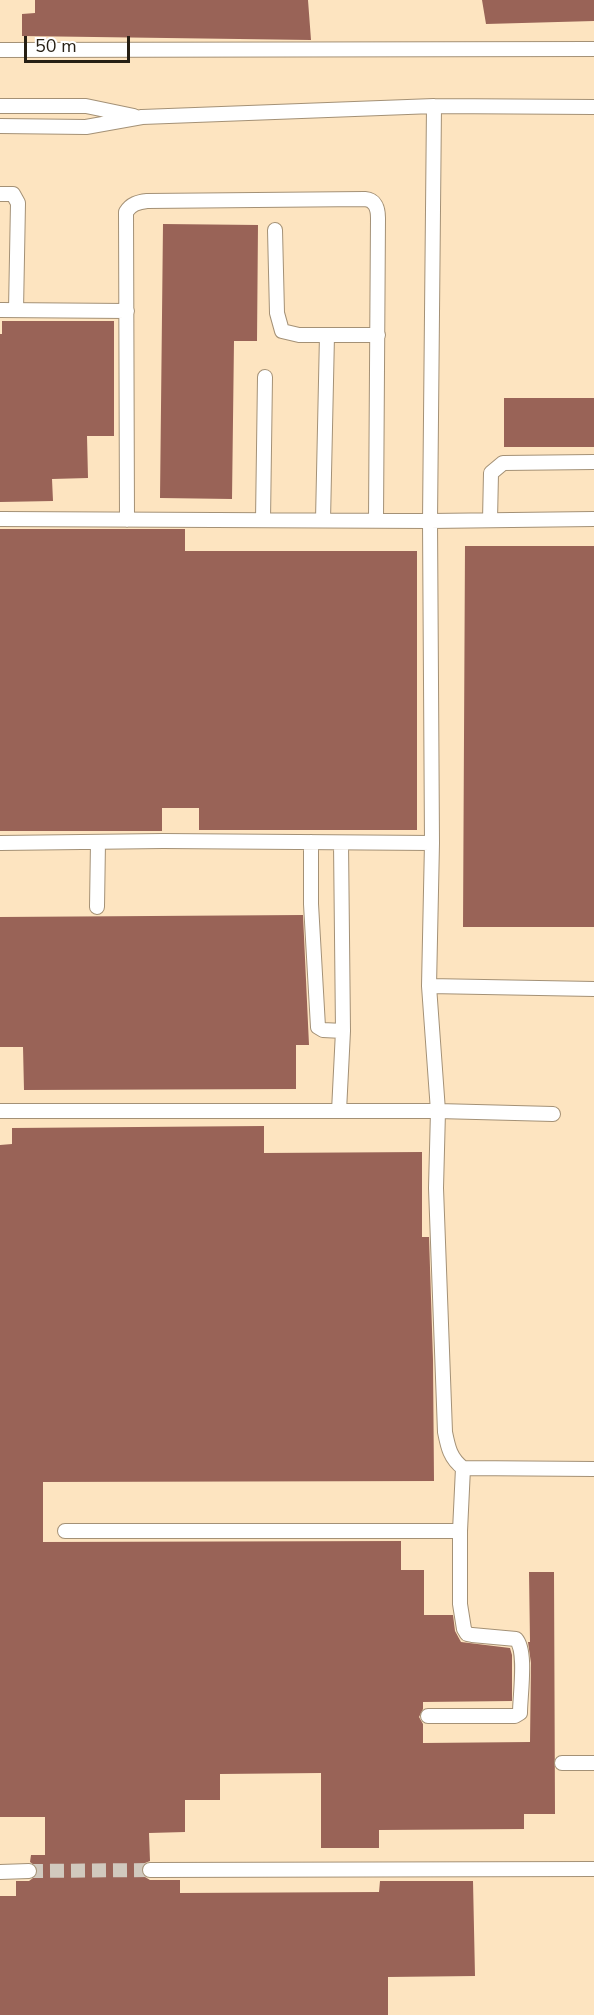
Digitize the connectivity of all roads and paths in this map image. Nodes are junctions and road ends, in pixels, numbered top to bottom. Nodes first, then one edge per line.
1 (594, 49) edge
2 (0, 50) edge
3 (0, 106) edge
4 (434, 106) junction
5 (594, 107) edge
6 (142, 117) junction
7 (0, 126) edge
8 (0, 194) edge
9 (275, 230) dead end
10 (0, 310) edge
11 (16, 310) junction
12 (127, 311) junction
13 (327, 335) junction
14 (378, 335) junction
15 (265, 376) dead end
16 (594, 462) edge
17 (0, 519) edge
18 (127, 519) junction
19 (594, 519) edge
20 (263, 520) junction
21 (323, 520) junction
22 (376, 520) junction
23 (490, 520) junction
24 (430, 521) junction
25 (99, 842) junction
26 (311, 842) junction
27 (0, 843) edge
28 (341, 843) junction
29 (432, 843) junction
30 (97, 907) dead end
31 (429, 986) junction
32 (594, 989) edge
33 (343, 1031) junction
34 (0, 1111) edge
35 (339, 1111) junction
36 (438, 1111) junction
37 (553, 1114) dead end
38 (463, 1468) junction
39 (594, 1469) edge
40 (65, 1531) dead end
41 (460, 1531) junction
42 (428, 1716) dead end
43 (562, 1763) dead end
44 (594, 1763) edge
45 (594, 1869) edge
46 (150, 1870) tunnel mouth
47 (30, 1871) tunnel mouth
48 (0, 1872) edge

1 - 2 lane
3 - 6 lane
4 - 5 lane
4 - 6 lane
4 - 24 lane
6 - 7 lane
8 - 11 lane
9 - 13 lane
10 - 11 lane
11 - 12 lane
12 - 14 lane
12 - 18 lane
13 - 14 lane
13 - 21 lane
14 - 22 lane
15 - 20 lane
16 - 23 lane
17 - 18 lane
18 - 20 lane
19 - 23 lane
20 - 21 lane
21 - 22 lane
22 - 24 lane
23 - 24 lane
24 - 29 lane
25 - 26 lane
25 - 27 lane
25 - 30 lane
26 - 28 lane
26 - 33 lane
28 - 29 lane
28 - 33 lane
29 - 31 lane
31 - 32 lane
31 - 36 lane
33 - 35 lane
34 - 35 lane
35 - 36 lane
36 - 37 lane
36 - 38 lane
38 - 39 lane
38 - 41 lane
40 - 41 lane
41 - 42 lane
43 - 44 lane
45 - 46 lane
47 - 48 lane

